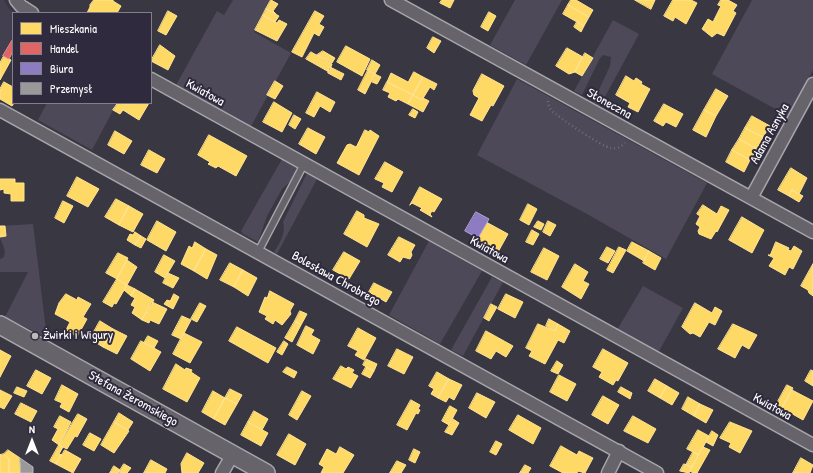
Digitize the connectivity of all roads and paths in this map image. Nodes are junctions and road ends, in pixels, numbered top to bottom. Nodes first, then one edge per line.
1 (16, 0) edge
2 (391, 0) edge
3 (30, 12) edge
4 (152, 80) edge
5 (813, 84) edge
6 (550, 87) junction
7 (0, 110) edge
8 (632, 132) junction
9 (304, 164) junction
10 (751, 198) junction
11 (813, 232) edge
12 (258, 252) junction
13 (0, 325) edge
14 (813, 445) edge
15 (618, 451) junction
16 (233, 454) junction
17 (222, 473) edge
18 (266, 473) edge
19 (608, 473) edge
20 (658, 473) edge

1 - 3 street
2 - 6 street, Słoneczna
4 - 9 street, Kwiatowa
5 - 10 street, Adama Asnyka
6 - 8 street, Słoneczna
6 - 8 path
7 - 12 street, Bolesława Chrobrego
8 - 10 street, Słoneczna
9 - 12 lane
9 - 14 street, Kwiatowa
10 - 11 street, Słoneczna
12 - 15 street, Bolesława Chrobrego
13 - 16 street, Stefana Żeromskiego
15 - 19 street
15 - 20 street, Bolesława Chrobrego
16 - 17 street
16 - 18 street, Stefana Żeromskiego

